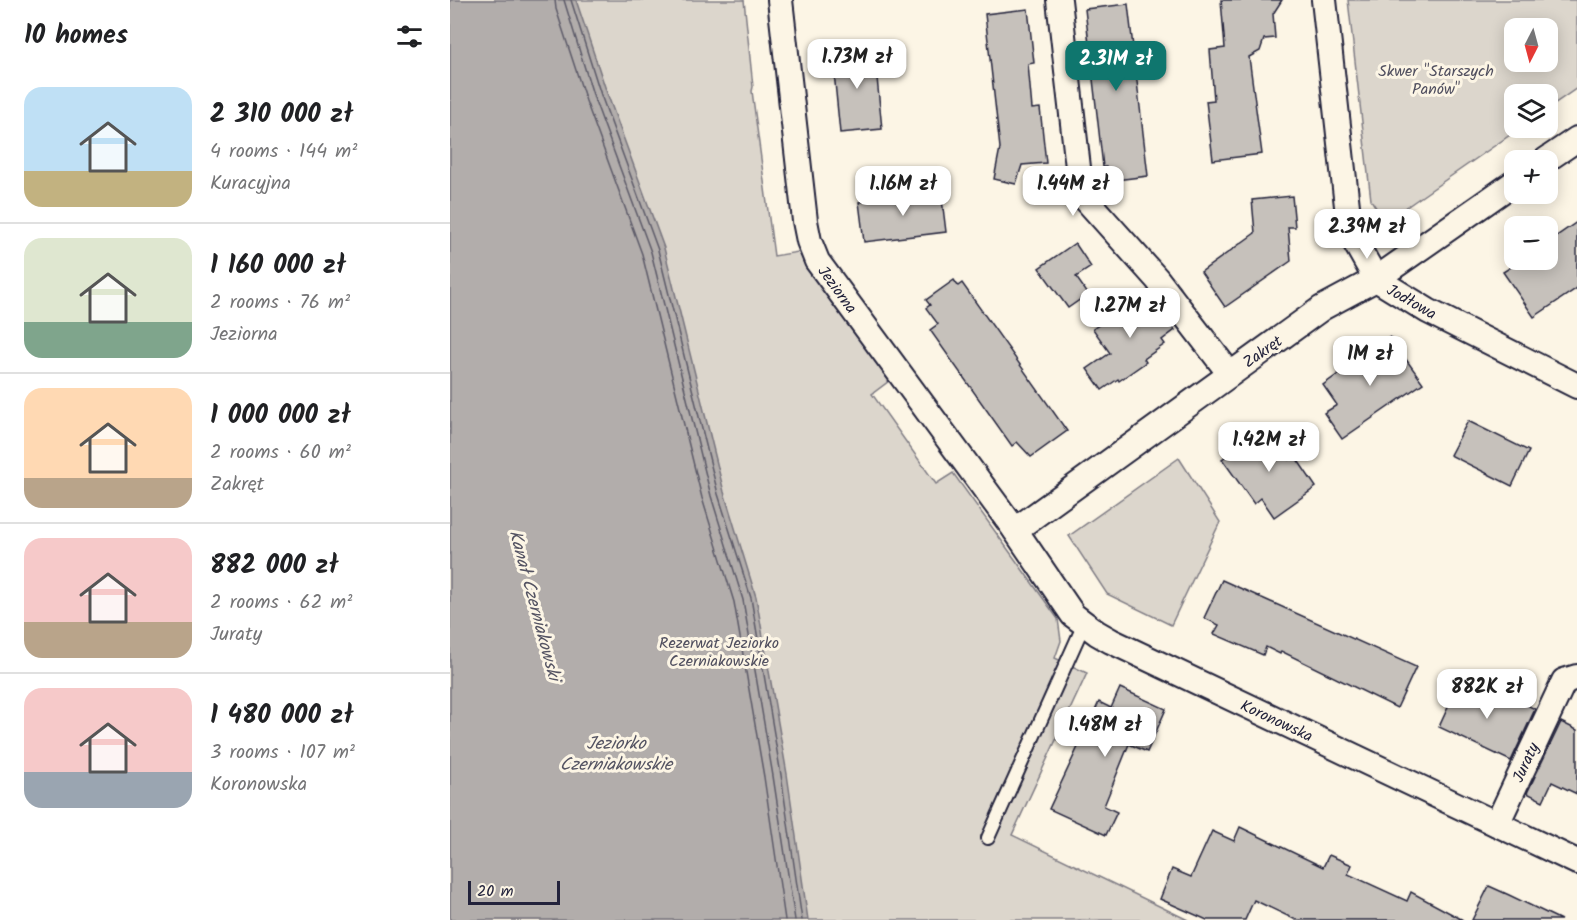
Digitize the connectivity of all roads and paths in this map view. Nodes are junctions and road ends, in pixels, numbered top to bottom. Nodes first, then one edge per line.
1 (780, 0) edge
2 (1059, 0) edge
3 (1324, 0) edge
4 (1577, 139) edge
5 (1558, 152) edge
6 (1504, 190) edge
7 (1376, 279) junction
8 (1230, 374) junction
9 (1577, 386) edge
10 (1015, 530) junction
11 (1084, 624) junction
12 (1577, 677) edge
13 (1497, 824) junction
14 (988, 837) dead end
15 (1577, 862) edge

1 - 10 street, Jeziorna
2 - 8 street
3 - 7 street, Jodłowa
4 - 5 street
6 - 7 street, Zakręt
7 - 8 street, Zakręt
7 - 9 street, Jodłowa
8 - 10 street, Zakręt
10 - 11 street, Koronowska
11 - 13 street, Koronowska
11 - 14 lane
12 - 13 street, Juraty
13 - 15 street, Koronowska

